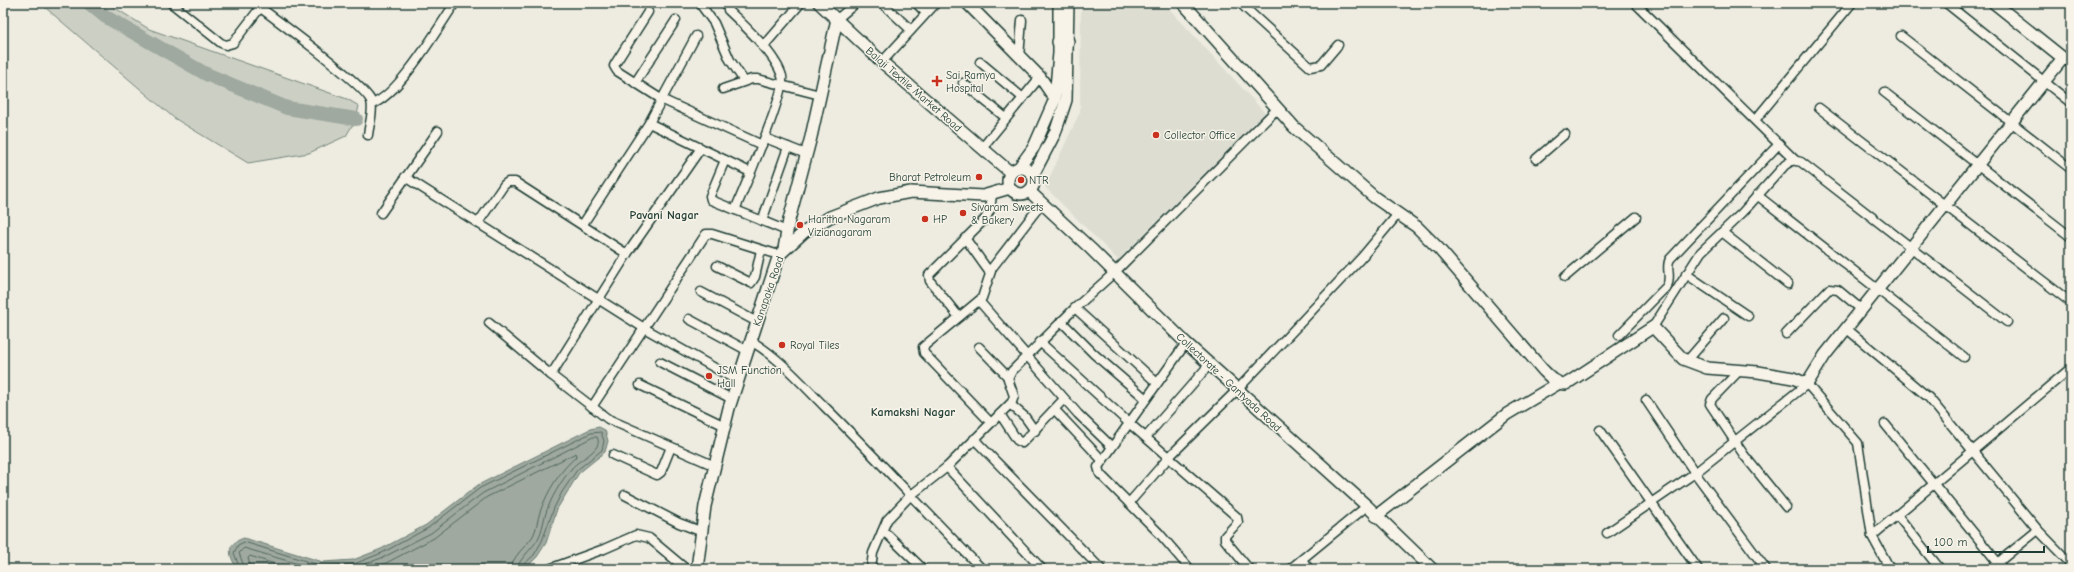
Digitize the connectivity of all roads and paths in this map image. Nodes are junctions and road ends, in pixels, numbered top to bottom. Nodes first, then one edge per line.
1 (171, 3) edge
2 (455, 3) edge
3 (727, 3) edge
4 (801, 3) edge
5 (856, 3) edge
6 (882, 3) edge
7 (916, 3) edge
8 (936, 3) edge
9 (967, 3) edge
10 (1059, 3) edge
11 (1068, 3) edge
12 (1183, 3) edge
13 (1240, 3) edge
14 (1636, 3) edge
15 (1852, 3) edge
16 (1946, 3) edge
17 (1994, 3) edge
18 (259, 4) edge
19 (701, 5) dead end
20 (824, 5) edge
21 (648, 12) dead end
22 (926, 14) junction
23 (837, 19) junction
24 (676, 20) dead end
25 (1022, 20) dead end
26 (911, 30) junction
27 (696, 36) dead end
28 (1901, 36) dead end
29 (1063, 42) junction
30 (1338, 45) dead end
31 (763, 46) junction
32 (1019, 57) junction
33 (2067, 61) edge
34 (882, 62) junction
35 (980, 62) dead end
36 (1040, 77) junction
37 (744, 81) junction
38 (2044, 82) junction
39 (635, 83) junction
40 (963, 83) dead end
41 (782, 85) junction
42 (723, 88) dead end
43 (1884, 92) dead end
44 (820, 95) junction
45 (1023, 98) junction
46 (661, 99) junction
47 (1055, 100) junction
48 (2071, 103) edge
49 (372, 104) junction
50 (1278, 108) junction
51 (1819, 108) dead end
52 (1006, 118) junction
53 (1756, 119) junction
54 (649, 123) junction
55 (2012, 123) junction
56 (438, 131) dead end
57 (1565, 134) dead end
58 (368, 135) dead end
59 (763, 141) junction
60 (1780, 144) junction
61 (1034, 146) junction
62 (788, 147) junction
63 (701, 148) junction
64 (982, 148) junction
65 (1046, 151) junction
66 (806, 154) junction
67 (1536, 159) dead end
68 (725, 160) junction
69 (1796, 161) junction
70 (1978, 165) junction
71 (2071, 169) edge
72 (1015, 171) junction
73 (750, 172) junction
74 (1032, 175) junction
75 (405, 177) junction
76 (1010, 188) junction
77 (1029, 191) junction
78 (992, 195) junction
79 (1757, 195) junction
80 (1042, 203) junction
81 (1945, 206) junction
82 (735, 210) junction
83 (381, 213) dead end
84 (1398, 214) junction
85 (1636, 217) dead end
86 (762, 221) junction
87 (478, 223) junction
88 (583, 224) junction
89 (787, 231) junction
90 (1722, 232) junction
91 (2071, 237) edge
92 (965, 238) junction
93 (1912, 247) junction
94 (761, 250) junction
95 (627, 254) junction
96 (778, 259) junction
97 (717, 266) dead end
98 (1114, 272) junction
99 (990, 273) junction
100 (1686, 274) junction
101 (1565, 277) dead end
102 (1788, 284) dead end
103 (1879, 289) junction
104 (701, 292) dead end
105 (598, 298) junction
106 (979, 301) junction
107 (2069, 301) dead end
108 (1075, 308) junction
109 (1862, 310) junction
110 (1748, 316) dead end
111 (959, 317) junction
112 (1724, 318) dead end
113 (689, 319) dead end
114 (1061, 320) junction
115 (757, 322) junction
116 (2007, 322) dead end
117 (489, 323) dead end
118 (1653, 327) junction
119 (644, 328) junction
120 (1847, 329) junction
121 (1786, 334) dead end
122 (1619, 335) dead end
123 (1040, 342) junction
124 (1186, 343) junction
125 (749, 346) junction
126 (979, 347) dead end
127 (1025, 356) junction
128 (1964, 357) dead end
129 (1687, 361) junction
130 (660, 362) dead end
131 (1209, 365) junction
132 (2071, 368) edge
133 (1739, 371) junction
134 (551, 374) junction
135 (1008, 377) junction
136 (738, 381) junction
137 (1157, 383) junction
138 (1559, 383) junction
139 (1807, 384) junction
140 (640, 385) dead end
141 (1237, 390) junction
142 (732, 399) junction
143 (1064, 399) junction
144 (1146, 399) junction
145 (1646, 400) dead end
146 (1010, 405) junction
147 (592, 407) junction
148 (1055, 410) junction
149 (1000, 414) junction
150 (990, 422) junction
151 (1129, 423) junction
152 (1885, 424) dead end
153 (725, 426) junction
154 (1600, 430) dead end
155 (1035, 431) junction
156 (1146, 437) junction
157 (974, 439) junction
158 (1735, 442) junction
159 (1111, 446) junction
160 (671, 448) junction
161 (1973, 452) junction
162 (613, 454) dead end
163 (1170, 456) junction
164 (1102, 460) junction
165 (715, 466) junction
166 (947, 467) junction
167 (1695, 473) junction
168 (1934, 485) junction
169 (625, 495) dead end
170 (910, 496) junction
171 (1651, 502) junction
172 (1128, 503) junction
173 (1367, 506) junction
174 (1786, 507) dead end
175 (1376, 516) junction
176 (1897, 516) junction
177 (2038, 530) junction
178 (700, 531) junction
179 (882, 532) junction
180 (1608, 533) dead end
181 (1872, 536) junction
182 (1302, 560) junction
183 (2071, 564) edge
184 (2001, 566) edge
185 (549, 569) edge
186 (686, 569) edge
187 (697, 569) edge
188 (871, 569) edge
189 (923, 569) edge
190 (982, 569) edge
191 (1042, 569) edge
192 (1101, 569) edge
193 (1190, 569) edge
194 (1249, 569) edge
195 (1290, 569) edge
196 (1309, 569) edge
197 (1432, 569) edge
198 (1698, 569) edge
199 (1766, 569) edge
200 (1890, 569) edge
201 (1940, 569) edge
202 (1990, 569) edge

1 - 18 street
2 - 49 street
3 - 31 street
4 - 31 street
5 - 23 street
6 - 26 street
7 - 22 street
8 - 22 street
9 - 32 street
10 - 29 street
11 - 29 street
12 - 50 street
13 - 30 street
14 - 53 street
15 - 53 street
16 - 38 street
17 - 33 street
18 - 49 street
19 - 37 street
20 - 23 street, Balaji Textile Market Road
21 - 39 street
22 - 26 street
23 - 34 street, Balaji Textile Market Road
23 - 44 street
24 - 39 street
25 - 32 street
26 - 34 street
27 - 46 street
28 - 55 street
29 - 47 street
29 - 65 street
31 - 41 street
32 - 36 street
33 - 38 street
34 - 64 street, Balaji Textile Market Road
35 - 45 street
36 - 45 street
36 - 47 street
37 - 41 street
37 - 42 street
38 - 48 street
38 - 55 street
39 - 46 street
40 - 52 street
41 - 44 street
41 - 59 street
43 - 70 street
44 - 66 street
45 - 52 street
46 - 54 street
46 - 59 street
47 - 61 street
49 - 58 street
50 - 84 street
50 - 98 street
51 - 81 street
52 - 64 street
53 - 60 street
54 - 63 street
54 - 88 street
55 - 70 street
55 - 71 street
56 - 75 street
57 - 67 street
59 - 62 street
59 - 73 street
60 - 69 street
60 - 122 street
61 - 65 street
61 - 72 street
62 - 66 street
62 - 86 street
63 - 68 street
63 - 95 street
64 - 72 street, Balaji Textile Market Road
65 - 74 street
66 - 89 street
68 - 73 street
68 - 82 street
69 - 79 street
69 - 93 street
70 - 81 street
70 - 91 street
72 - 74 street
72 - 76 street
73 - 82 street
74 - 77 street
75 - 83 street
75 - 87 street
76 - 77 street
76 - 78 street, Kanapaka Road
77 - 80 street, Collectorate - Gantyada Road
78 - 92 street
78 - 96 street, Kanapaka Road
79 - 90 street
79 - 103 street
80 - 98 street, Collectorate - Gantyada Road
80 - 99 street
81 - 93 street
81 - 107 street
82 - 86 street
84 - 138 street
84 - 141 street
85 - 101 street
86 - 89 street
87 - 88 street
87 - 105 street
88 - 95 street
89 - 96 street
90 - 100 street
90 - 102 street
92 - 99 street
92 - 111 street
93 - 103 street
93 - 116 street
94 - 96 street
94 - 97 street
94 - 119 street
95 - 105 street
96 - 115 street, Kanapaka Road
98 - 108 street
98 - 124 street, Collectorate - Gantyada Road
99 - 106 street
100 - 110 street
100 - 118 street
103 - 109 street
103 - 128 street
104 - 115 street
105 - 119 street
105 - 134 street
106 - 111 street
106 - 127 street
108 - 114 street
108 - 137 street
109 - 120 street
109 - 121 street
111 - 150 street
112 - 129 street
113 - 125 street
114 - 123 street
114 - 144 street
115 - 125 street, Kanapaka Road
117 - 134 street
118 - 129 street
118 - 138 street
119 - 136 street
119 - 147 street
120 - 139 street
120 - 161 street
123 - 127 street
123 - 151 street
124 - 131 street, Collectorate - Gantyada Road
124 - 137 street
125 - 136 street, Kanapaka Road
125 - 170 street
126 - 135 street
127 - 135 street
127 - 143 street
129 - 133 street
130 - 142 street
131 - 141 street, Collectorate - Gantyada Road
131 - 156 street
132 - 161 street
133 - 139 street
133 - 158 street
134 - 147 street
135 - 146 street
136 - 142 street, Kanapaka Road
137 - 144 street
138 - 175 street
139 - 158 street
139 - 181 street
140 - 153 street
141 - 163 street
141 - 173 street, Collectorate - Gantyada Road
142 - 153 street, Kanapaka Road
143 - 148 street
143 - 159 street
144 - 151 street
145 - 167 street
146 - 149 street
146 - 155 street
147 - 160 street
148 - 155 street
148 - 164 street
149 - 150 street
149 - 155 street
150 - 157 street
151 - 156 street
151 - 159 street
152 - 168 street
153 - 165 street, Kanapaka Road
154 - 171 street
156 - 163 street
157 - 166 street
157 - 192 street
158 - 167 street
158 - 174 street
159 - 164 street
160 - 162 street
160 - 165 street
161 - 168 street
161 - 177 street
163 - 172 street
163 - 194 street
164 - 172 street
165 - 178 street, Kanapaka Road
166 - 170 street
166 - 191 street
167 - 171 street
167 - 199 street
168 - 176 street
168 - 184 street
169 - 178 street
170 - 179 street
170 - 190 street
171 - 180 street
171 - 198 street
172 - 193 street
173 - 175 street, Collectorate - Gantyada Road
173 - 182 street
175 - 197 street, Collectorate - Gantyada Road
176 - 181 street
176 - 201 street
177 - 183 street
177 - 184 street
178 - 187 street, Kanapaka Road
179 - 188 street
179 - 189 street
181 - 200 street
182 - 195 street
182 - 196 street
184 - 202 street
185 - 186 street

